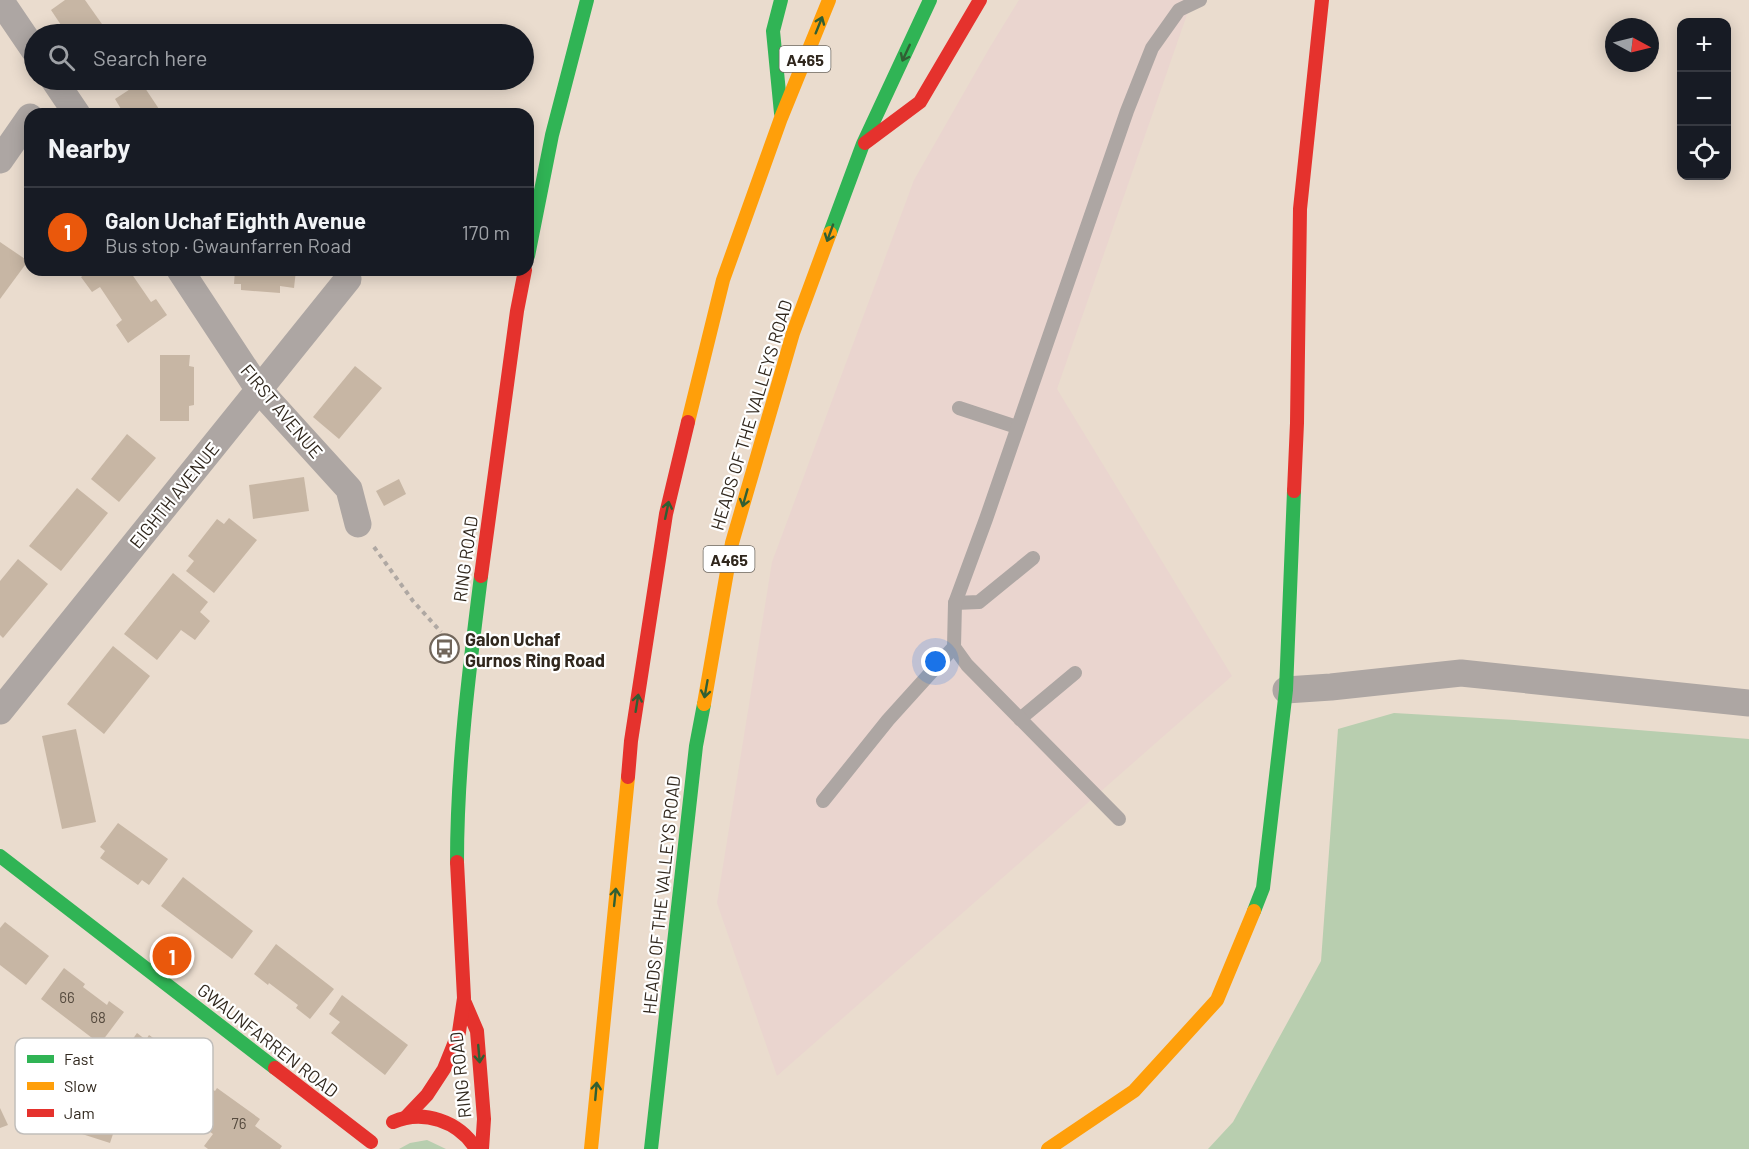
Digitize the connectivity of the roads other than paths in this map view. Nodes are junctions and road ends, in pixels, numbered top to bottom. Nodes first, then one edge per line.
1 (0, 0) edge
2 (587, 0) edge
3 (781, 0) edge
4 (829, 0) edge
5 (930, 0) edge
6 (980, 0) edge
7 (1200, 0) edge
8 (1322, 0) edge
9 (24, 35) edge
10 (48, 90) edge
11 (61, 90) edge
12 (36, 108) edge
13 (73, 108) edge
14 (781, 118) junction
15 (24, 126) edge
16 (863, 144) junction
17 (0, 160) edge
18 (534, 226) edge
19 (184, 276) edge
20 (524, 276) edge
21 (348, 279) dead end
22 (259, 390) junction
23 (959, 408) dead end
24 (1017, 427) junction
25 (357, 524) road end
26 (1033, 558) dead end
27 (955, 603) junction
28 (954, 647) junction
29 (1075, 673) dead end
30 (1286, 690) junction
31 (1749, 703) edge
32 (0, 711) edge
33 (1020, 719) junction
34 (823, 801) dead end
35 (1119, 819) dead end
36 (0, 856) edge
37 (464, 998) junction
38 (406, 1117) junction
39 (375, 1139) edge
40 (476, 1149) edge
41 (482, 1149) edge
42 (591, 1149) edge
43 (651, 1149) edge
44 (1048, 1149) edge

1 - 9 street
2 - 18 main road
3 - 14 main road
14 -> 4 main road, A465
5 -> 16 main road, HEADS OF THE VALLEYS ROAD / A465
6 - 16 main road
7 - 24 lane
8 - 30 main road
10 - 12 street
11 - 13 street
42 -> 14 main road, A465
15 - 17 street
16 -> 43 main road, HEADS OF THE VALLEYS ROAD / A465
19 - 22 street, FIRST AVENUE
20 - 37 main road, RING ROAD
21 - 22 street, EIGHTH AVENUE
22 - 25 street, FIRST AVENUE
22 - 32 street, EIGHTH AVENUE
23 - 24 lane
24 - 27 lane
26 - 27 lane
27 - 28 lane
28 - 33 lane
28 - 34 lane
29 - 33 lane
30 - 31 street
30 - 44 main road
33 - 35 lane
36 - 39 main road, GWAUNFARREN ROAD
37 - 38 main road, RING ROAD
37 -> 41 main road, RING ROAD
38 - 39 main road, RING ROAD
38 - 40 main road

